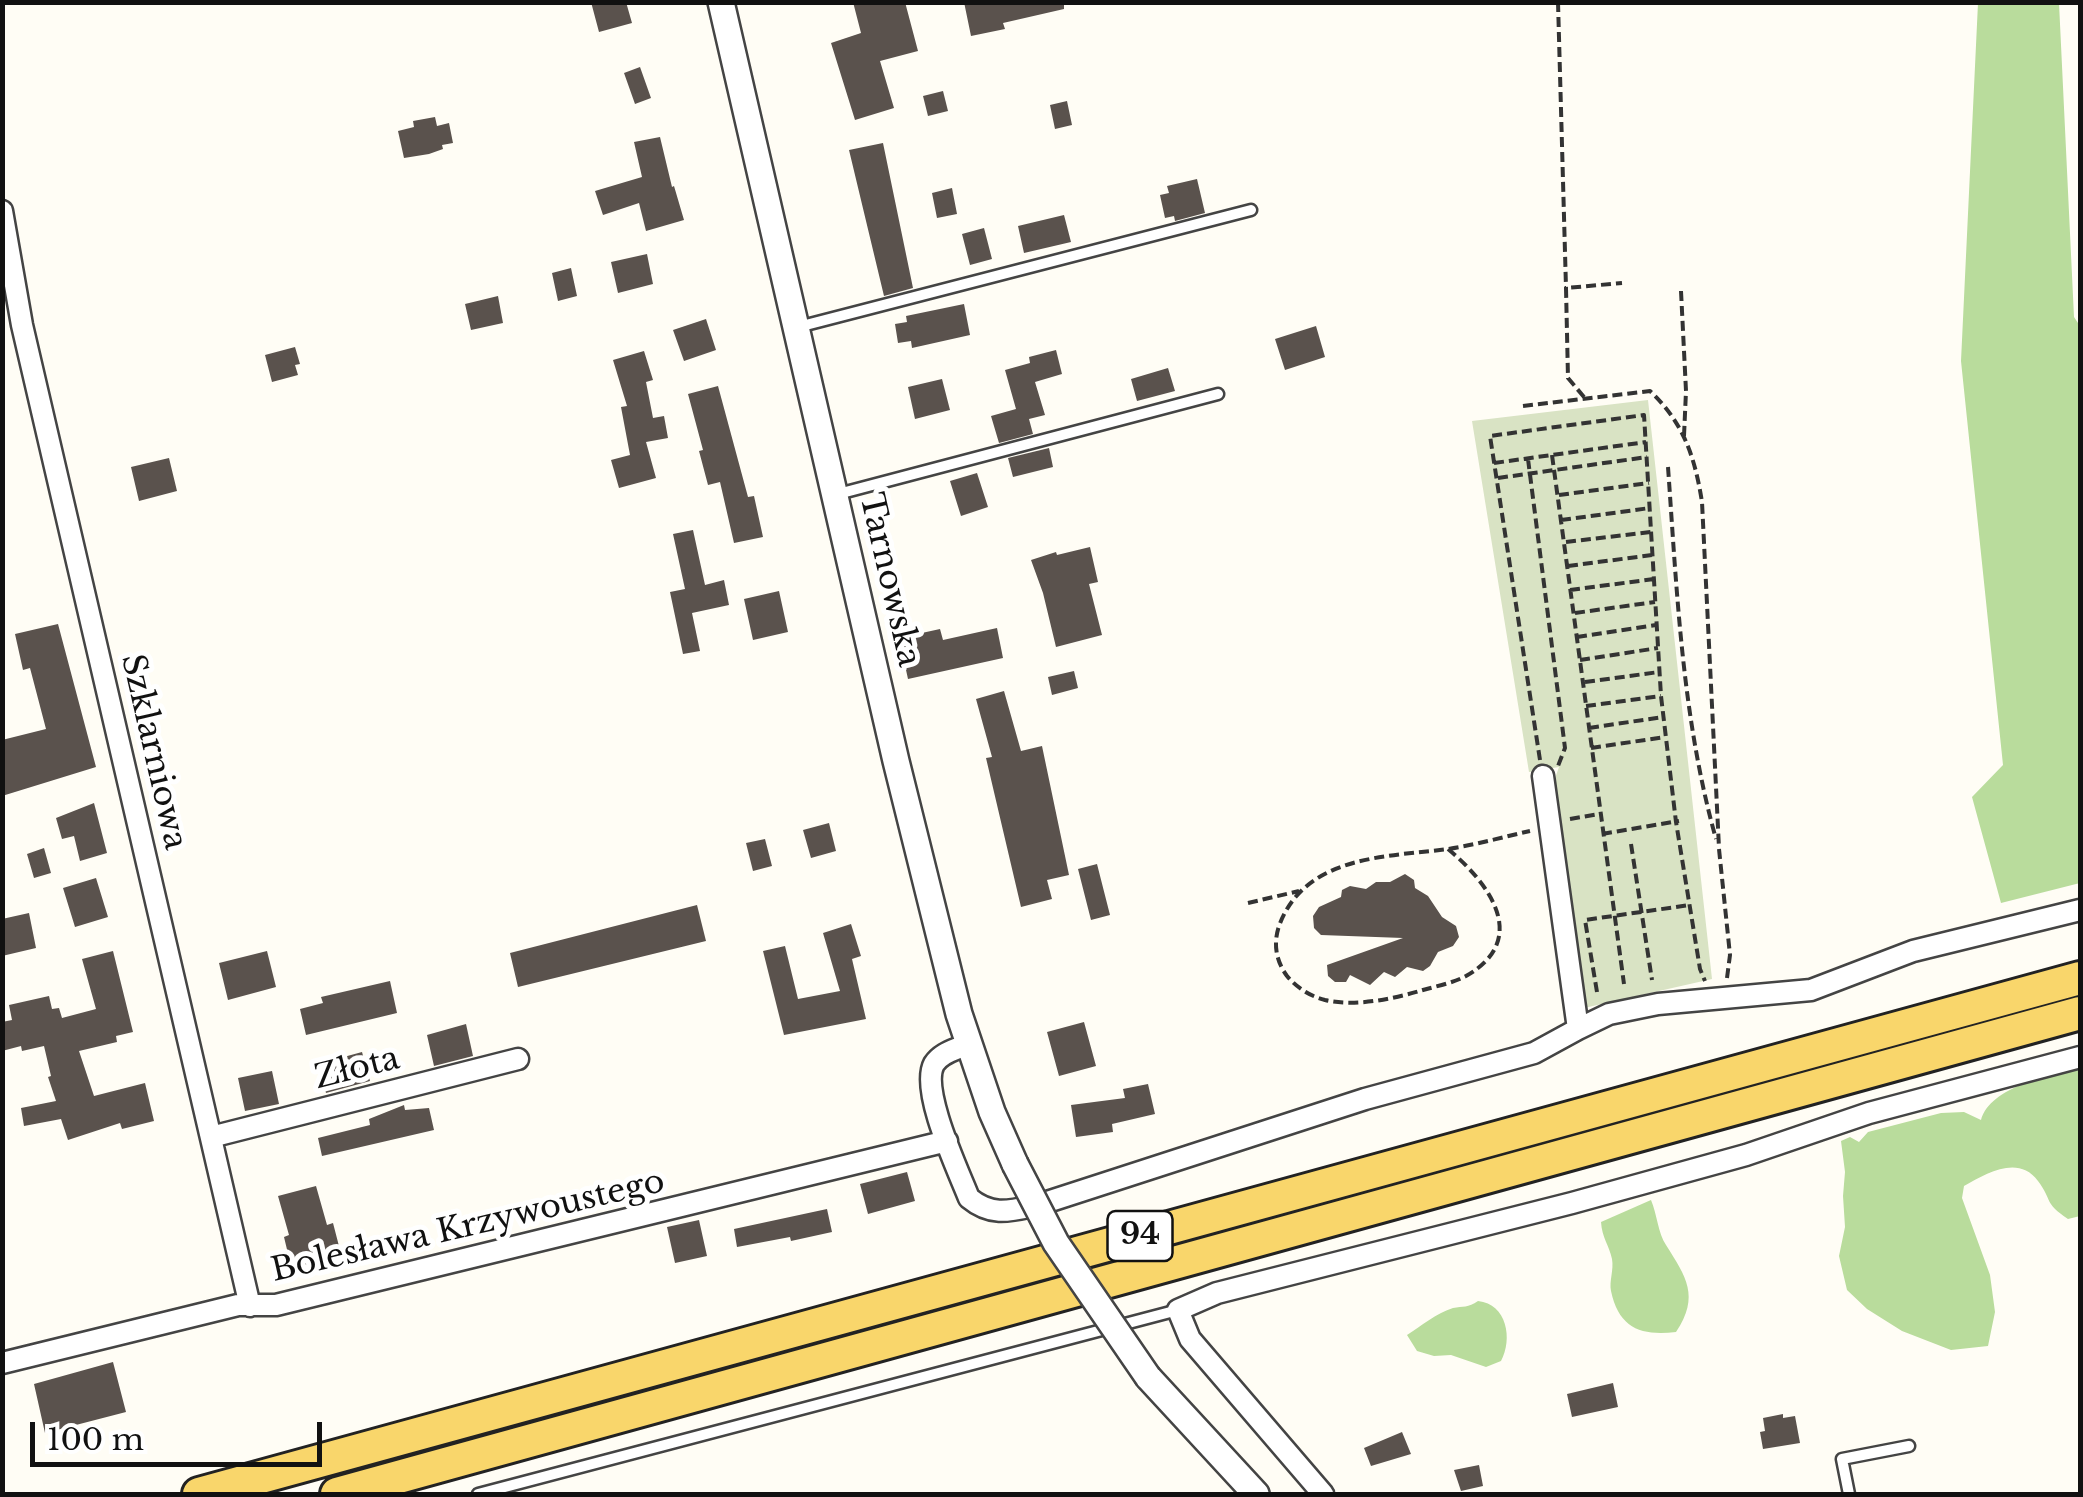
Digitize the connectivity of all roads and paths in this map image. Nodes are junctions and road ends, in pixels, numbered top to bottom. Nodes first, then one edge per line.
1 (722, 2) edge
2 (1558, 2) edge
3 (1251, 210) dead end
4 (2, 211) edge
5 (1622, 283) dead end
6 (1566, 288) junction
7 (1681, 292) dead end
8 (798, 328) junction
9 (1218, 394) dead end
10 (1584, 397) junction
11 (1524, 406) dead end
12 (1684, 437) junction
13 (1646, 442) junction
14 (1552, 456) junction
15 (1647, 457) junction
16 (1528, 459) junction
17 (1494, 463) junction
18 (1668, 467) dead end
19 (1554, 470) junction
20 (1530, 473) junction
21 (1496, 478) junction
22 (1648, 483) junction
23 (837, 495) junction
24 (1558, 495) junction
25 (1650, 508) junction
26 (1562, 520) junction
27 (1651, 532) junction
28 (1564, 542) junction
29 (1652, 555) junction
30 (1568, 566) junction
31 (1654, 579) junction
32 (1570, 590) junction
33 (1655, 602) junction
34 (1574, 613) junction
35 (1656, 625) junction
36 (1577, 637) junction
37 (1658, 648) junction
38 (1580, 660) junction
39 (1659, 672) junction
40 (1583, 682) junction
41 (1661, 696) junction
42 (1586, 706) junction
43 (1663, 717) junction
44 (1588, 728) junction
45 (1665, 737) junction
46 (1591, 748) junction
47 (1542, 773) joint
48 (1546, 798) junction
49 (1599, 814) junction
50 (1678, 822) junction
51 (1554, 824) junction
52 (1602, 834) junction
53 (1631, 844) dead end
54 (1719, 848) junction
55 (1448, 849) junction
56 (1299, 891) junction
57 (1248, 903) dead end
58 (1690, 905) junction
59 (2080, 910) edge
60 (1641, 912) junction
61 (1614, 916) junction
62 (2080, 978) edge
63 (1652, 980) dead end
64 (1624, 984) dead end
65 (1710, 990) junction
66 (1597, 992) dead end
67 (2080, 1014) edge
68 (1578, 1029) junction
69 (967, 1044) junction
70 (2080, 1057) edge
71 (518, 1059) dead end
72 (211, 1137) junction
73 (948, 1141) junction
74 (250, 1306) junction
75 (1178, 1310) junction
76 (2, 1363) edge
77 (1909, 1446) dead end
78 (199, 1494) edge
79 (336, 1494) edge
80 (478, 1494) edge
81 (1256, 1494) edge
82 (1324, 1494) edge
83 (1849, 1494) edge

1 - 8 street, Tarnowska
2 - 6 path
3 - 8 lane
4 - 72 street, Szklarniowa
5 - 6 path
6 - 10 path
7 - 12 path
8 - 23 street, Tarnowska
9 - 23 lane
10 - 11 path
10 - 12 path
12 - 54 path
13 - 14 path
13 - 15 path
13 - 17 path
14 - 16 path
14 - 19 path
15 - 19 path
15 - 22 path
16 - 17 path
16 - 20 path
17 - 21 path
18 - 54 path
19 - 20 path
19 - 24 path
20 - 21 path
20 - 48 path
21 - 47 path
22 - 24 path
22 - 25 path
23 - 69 street, Tarnowska
24 - 26 path
25 - 26 path
25 - 27 path
26 - 28 path
27 - 28 path
27 - 29 path
28 - 30 path
29 - 30 path
29 - 31 path
30 - 32 path
31 - 32 path
31 - 33 path
32 - 34 path
33 - 34 path
33 - 35 path
34 - 36 path
35 - 36 path
35 - 37 path
36 - 38 path
37 - 38 path
37 - 39 path
38 - 40 path
39 - 40 path
39 - 41 path
40 - 42 path
41 - 42 path
41 - 43 path
42 - 44 path
43 - 44 path
43 - 45 path
44 - 46 path
45 - 46 path
45 - 50 path
46 - 49 path
47 - 48 street
48 - 51 street
49 - 51 path
49 - 52 path
50 - 52 path
50 - 58 path
51 - 55 path
51 - 68 street
52 - 61 path
53 - 60 path
54 - 65 path
55 - 56 path
55 - 56 path
56 - 57 path
58 - 60 path
58 - 65 path
59 - 65 street
60 - 61 path
60 - 63 path
61 - 64 path
61 - 66 path
62 - 78 main road, 94
65 - 68 street
67 - 79 main road, 94
68 - 73 street
69 - 73 street
69 - 81 street, Tarnowska, bridge
70 - 75 street
71 - 72 street, Złota
72 - 74 street, Szklarniowa
73 - 74 street, Bolesława Krzywoustego
74 - 76 street, Bolesława Krzywoustego
75 - 80 lane
75 - 82 street
77 - 83 lane

